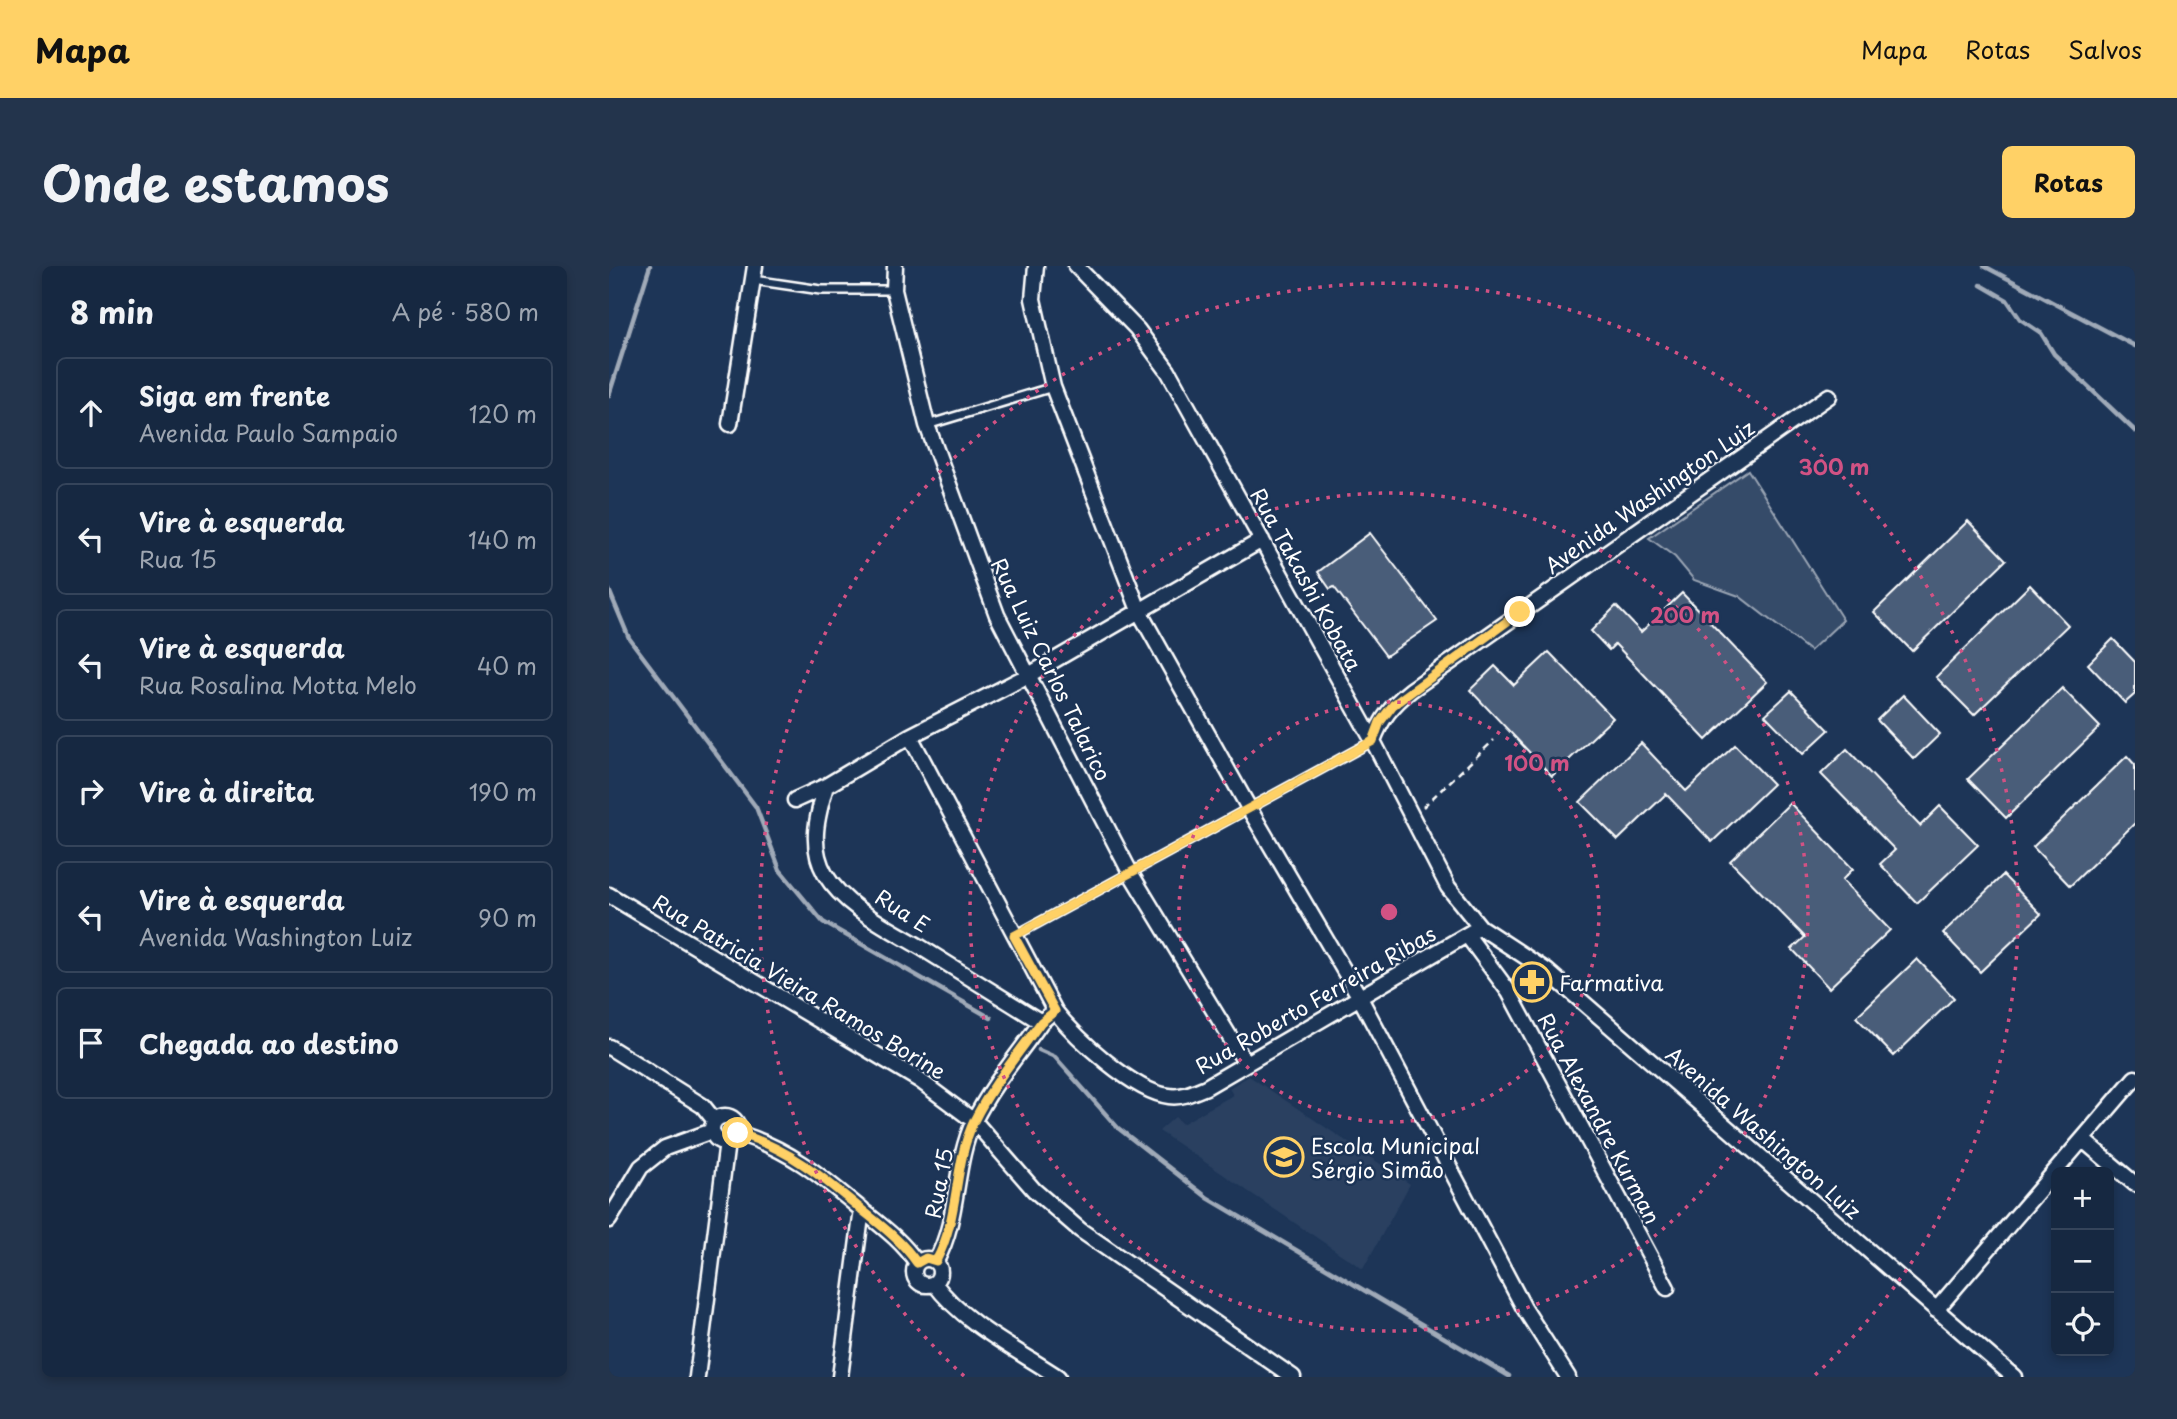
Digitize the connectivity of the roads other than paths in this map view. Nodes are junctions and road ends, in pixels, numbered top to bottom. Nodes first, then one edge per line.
1 (895, 266) edge
2 (1035, 266) edge
3 (1076, 266) edge
4 (754, 273) edge
5 (894, 290) junction
6 (1053, 387) junction
7 (1829, 396) dead end
8 (730, 424) dead end
9 (927, 425) junction
10 (1262, 540) junction
11 (1140, 613) junction
12 (1027, 676) junction
13 (910, 736) junction
14 (1373, 741) junction
15 (826, 786) junction
16 (795, 800) dead end
17 (1250, 810) junction
18 (1131, 874) junction
19 (609, 895) edge
20 (1480, 927) junction
21 (1014, 936) junction
22 (1467, 936) junction
23 (1359, 996) junction
24 (1055, 1011) junction
25 (1041, 1022) junction
26 (609, 1047) edge
27 (1244, 1062) junction
28 (2135, 1078) edge
29 (974, 1121) junction
30 (714, 1126) junction
31 (732, 1138) junction
32 (2083, 1140) junction
33 (2135, 1184) edge
34 (862, 1209) junction
35 (609, 1220) edge
36 (936, 1261) junction
37 (917, 1263) junction
38 (934, 1283) junction
39 (1667, 1288) dead end
40 (1935, 1310) junction
41 (697, 1377) edge
42 (841, 1377) edge
43 (1058, 1377) edge
44 (1293, 1377) edge
45 (1568, 1377) edge
46 (2014, 1377) edge

1 - 5 street, Rua Luiz Carlos Talarico
2 - 6 street
3 - 10 street, Rua Takashi Kobata
4 - 5 lane
4 - 8 street
5 - 9 street, Rua Luiz Carlos Talarico
6 - 9 lane
6 - 11 street
7 - 14 street, Avenida Washington Luiz
9 - 12 street, Rua Luiz Carlos Talarico
10 - 11 street
10 - 14 street, Rua Takashi Kobata
11 - 12 street
11 - 17 street
12 - 13 street
12 - 18 street, Rua Luiz Carlos Talarico
13 - 15 street
13 - 21 street
14 - 17 lane
14 - 20 street, Rua Takashi Kobata
15 - 16 street
15 - 25 street, Rua E
17 - 18 lane
17 - 23 street
18 - 21 lane
18 - 27 street, Rua Luiz Carlos Talarico
19 - 29 street, Rua Patricia Vieira Ramos Borine
20 - 22 street, Rua Roberto Ferreira Ribas
20 - 40 street, Avenida Washington Luiz
21 - 24 street
22 - 23 street, Rua Roberto Ferreira Ribas
22 - 39 street, Rua Alexandre Kurman
23 - 27 street, Rua Roberto Ferreira Ribas
23 - 45 street
24 - 25 street, Rua 15
24 - 27 street, Rua Roberto Ferreira Ribas
25 - 29 street, Rua 15
26 - 30 street
28 - 32 street
29 - 36 street, Rua 15
29 - 44 street, Rua Patricia Vieira Ramos Borine
30 - 31 street
30 - 31 street
30 - 35 street
31 - 34 street
31 - 41 street
32 - 33 street
32 - 40 street
34 - 37 street
34 - 42 street
36 - 37 street
36 - 38 street
37 - 38 street
38 - 43 street
40 - 46 street, Avenida Washington Luiz

